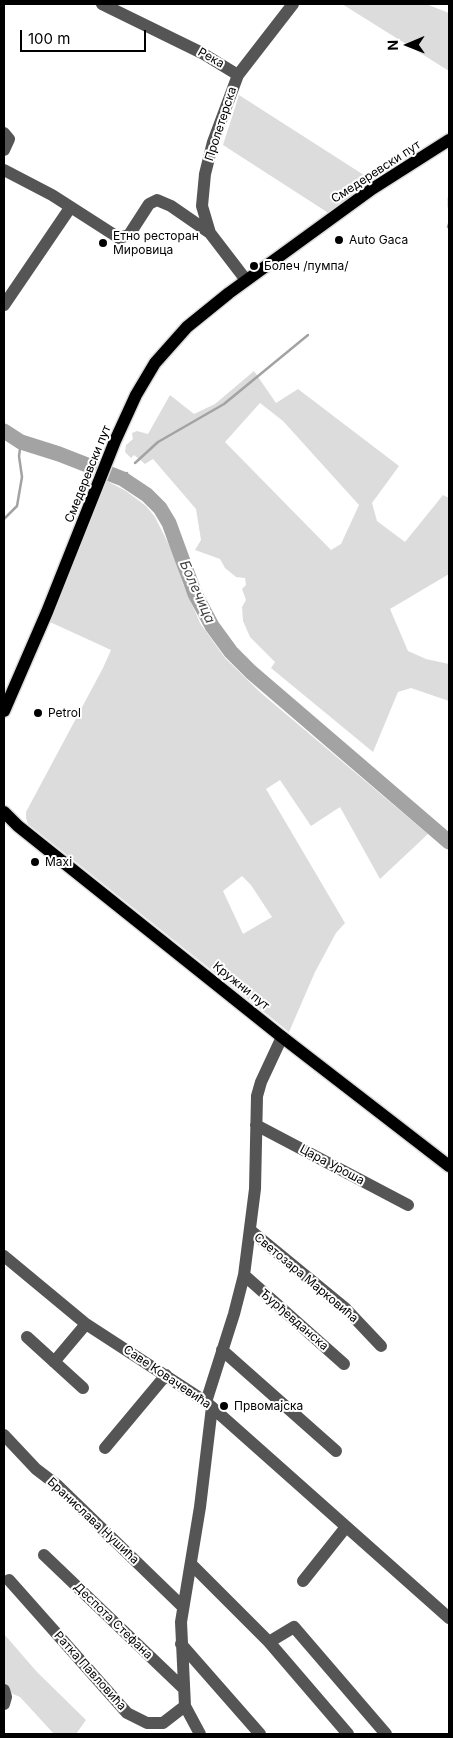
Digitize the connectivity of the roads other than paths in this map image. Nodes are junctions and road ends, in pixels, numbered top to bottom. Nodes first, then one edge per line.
1 (102, 4) edge
2 (293, 4) edge
3 (238, 75) junction
4 (4, 133) edge
5 (449, 140) edge
6 (4, 150) edge
7 (4, 170) edge
8 (70, 208) junction
9 (210, 233) junction
10 (246, 280) junction
11 (4, 305) edge
12 (4, 711) edge
13 (4, 812) edge
14 (4, 819) edge
15 (18, 826) junction
16 (282, 1037) junction
17 (256, 1125) junction
18 (449, 1166) edge
19 (408, 1205) dead end
20 (250, 1231) junction
21 (4, 1256) edge
22 (244, 1275) junction
23 (86, 1324) junction
24 (26, 1337) dead end
25 (381, 1346) dead end
26 (222, 1350) junction
27 (54, 1362) junction
28 (344, 1364) dead end
29 (166, 1375) junction
30 (83, 1388) dead end
31 (209, 1405) junction
32 (4, 1435) edge
33 (105, 1448) dead end
34 (336, 1451) dead end
35 (346, 1527) junction
36 (44, 1555) dead end
37 (191, 1564) junction
38 (9, 1580) dead end
39 (304, 1581) dead end
40 (183, 1607) junction
41 (449, 1618) edge
42 (269, 1642) junction
43 (181, 1644) junction
44 (182, 1687) junction
45 (4, 1690) edge
46 (4, 1704) edge
47 (185, 1706) junction
48 (200, 1734) edge
49 (260, 1734) edge
50 (348, 1734) edge
51 (386, 1734) edge

1 - 3 street, Река
2 - 3 street, Пролетерска
3 - 9 street, Пролетерска
4 - 6 street
5 - 10 main road, Смедеревски пут
7 - 8 street
8 - 9 street
8 - 11 street
9 - 10 street
10 - 12 main road, Смедеревски пут
13 - 15 main road, Кружни пут
14 - 15 main road, Кружни пут
15 - 16 main road, Кружни пут
16 - 17 street
16 - 18 main road, Кружни пут
17 - 19 street, Цара Уроша
17 - 20 street
20 - 22 street
20 - 25 street, Светозара Марковића
21 - 23 street, Саве Ковачевића
22 - 26 street
22 - 28 street, Ђурђевданска
23 - 27 street
23 - 29 street, Саве Ковачевића
24 - 27 street
26 - 31 street
26 - 34 street
27 - 30 street
29 - 31 street, Саве Ковачевића
29 - 33 street
31 - 35 street, Саве Ковачевића
31 - 37 street
32 - 40 street, Бранислава Нушића
35 - 39 street
35 - 41 street, Саве Ковачевића
36 - 44 street, Деспота Стефана
37 - 40 street
37 - 42 street
38 - 47 street, Ратка Павловића
40 - 43 street
42 - 50 street
42 - 51 street
43 - 44 street
43 - 49 street
44 - 47 street
45 - 46 street
47 - 48 street

